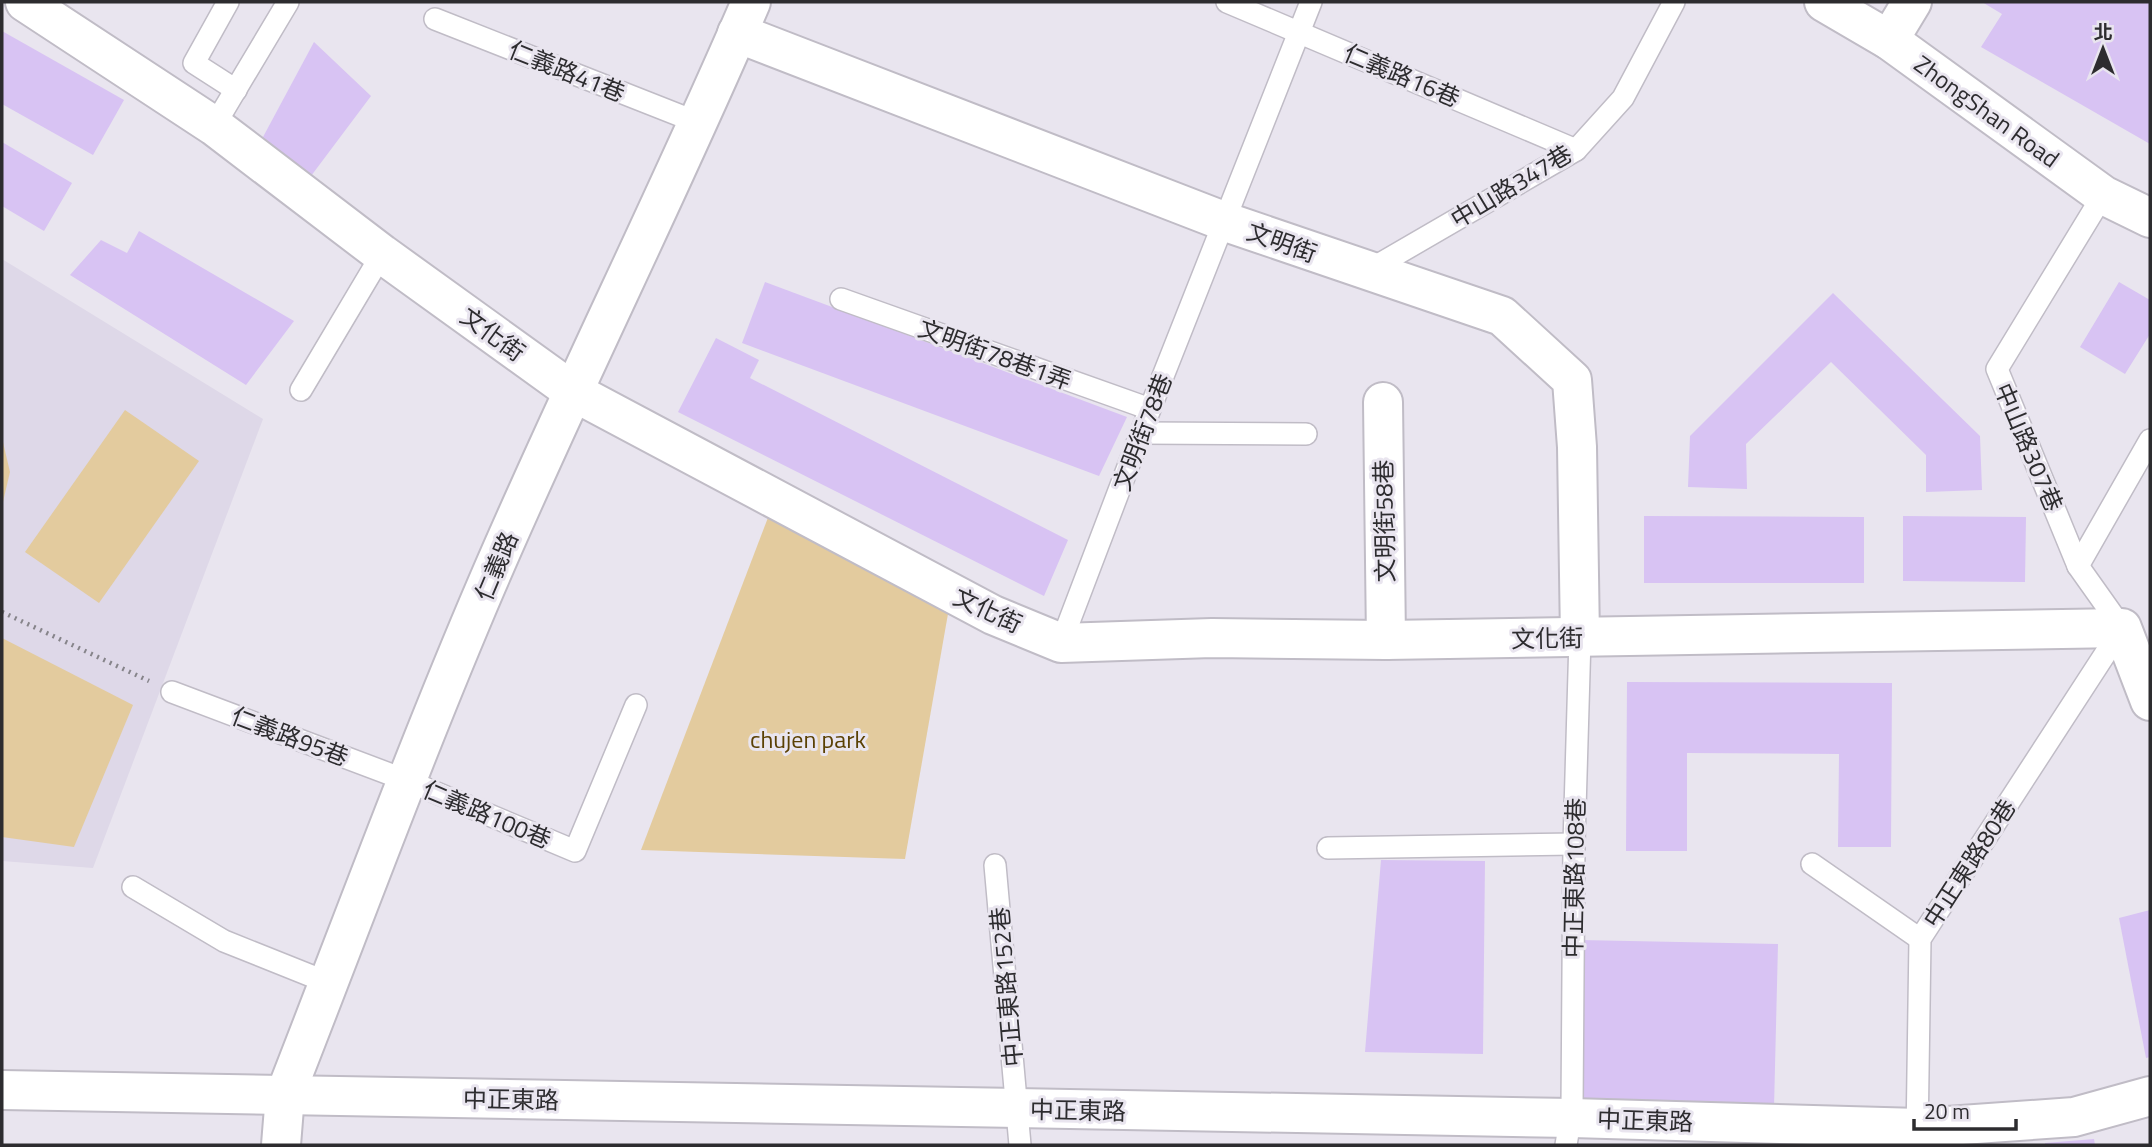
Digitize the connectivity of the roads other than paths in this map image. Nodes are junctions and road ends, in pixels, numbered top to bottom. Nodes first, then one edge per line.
1 (25, 2) edge
2 (228, 2) edge
3 (288, 2) edge
4 (1227, 2) edge
5 (1311, 2) edge
6 (1674, 2) edge
7 (1824, 2) edge
8 (1912, 2) edge
9 (744, 17) edge
10 (435, 19) dead end
11 (1299, 31) junction
12 (1889, 40) junction
13 (236, 90) junction
14 (699, 123) junction
15 (214, 126) junction
16 (1576, 150) junction
17 (2103, 195) junction
18 (2150, 218) edge
19 (1226, 222) junction
20 (382, 254) junction
21 (1366, 272) junction
22 (841, 299) dead end
23 (301, 390) dead end
24 (572, 391) junction
25 (1383, 402) dead end
26 (1150, 409) junction
27 (1141, 433) junction
28 (1306, 434) dead end
29 (2150, 440) edge
30 (2143, 468) edge
31 (2078, 566) junction
32 (2122, 628) junction
33 (1580, 638) junction
34 (1386, 640) junction
35 (1061, 643) junction
36 (172, 692) road end
37 (2150, 701) edge
38 (636, 705) dead end
39 (408, 781) junction
40 (1574, 844) junction
41 (1328, 848) dead end
42 (1812, 864) dead end
43 (995, 865) dead end
44 (133, 887) dead end
45 (1920, 939) junction
46 (329, 984) junction
47 (2, 1090) edge
48 (285, 1095) junction
49 (2150, 1096) edge
50 (1019, 1127) edge
51 (1569, 1131) edge
52 (1917, 1137) edge
53 (281, 1145) edge

1 - 15 street, 文化街
2 - 13 lane
3 - 13 lane
4 - 11 lane, 仁義路16巷
5 - 11 lane, 文明街78巷
6 - 16 lane, 中山路347巷
7 - 12 street, ZhongShan Road
8 - 12 street
9 - 14 street, 仁義路
9 - 19 street, 文明街
10 - 14 lane, 仁義路41巷
11 - 16 lane, 仁義路16巷
11 - 19 lane, 文明街78巷
12 - 17 street, ZhongShan Road
13 - 15 lane
14 - 24 street, 仁義路
15 - 20 street, 文化街
16 - 21 lane, 中山路347巷
17 - 18 street, ZhongShan Road
17 - 31 lane, 中山路307巷
19 - 21 street, 文明街
19 - 26 lane, 文明街78巷
20 - 23 lane
20 - 24 street, 文化街
21 - 33 street, 文明街
22 - 26 lane, 文明街78巷1弄
24 - 35 street, 文化街
24 - 39 street, 仁義路
25 - 34 street, 文明街58巷
26 - 27 lane, 文明街78巷
27 - 28 lane
27 - 35 lane, 文明街78巷
29 - 30 lane
30 - 31 lane
31 - 32 lane, 中山路307巷
32 - 33 street, 文化街
32 - 37 street
32 - 45 lane, 中正東路80巷
33 - 34 street, 文化街
33 - 40 lane, 中正東路108巷
34 - 35 street, 文化街
36 - 39 lane, 仁義路95巷
38 - 39 lane, 仁義路100巷
39 - 46 street, 仁義路
40 - 41 lane
40 - 51 lane, 中正東路108巷
42 - 45 lane
43 - 50 lane, 中正東路152巷
44 - 46 lane
45 - 52 lane, 中正東路80巷
46 - 48 street, 仁義路
47 - 48 street, 中正東路
48 - 50 street, 中正東路
48 - 53 street, 仁義路
49 - 52 street, 中正東路
50 - 51 street, 中正東路
51 - 52 street, 中正東路

